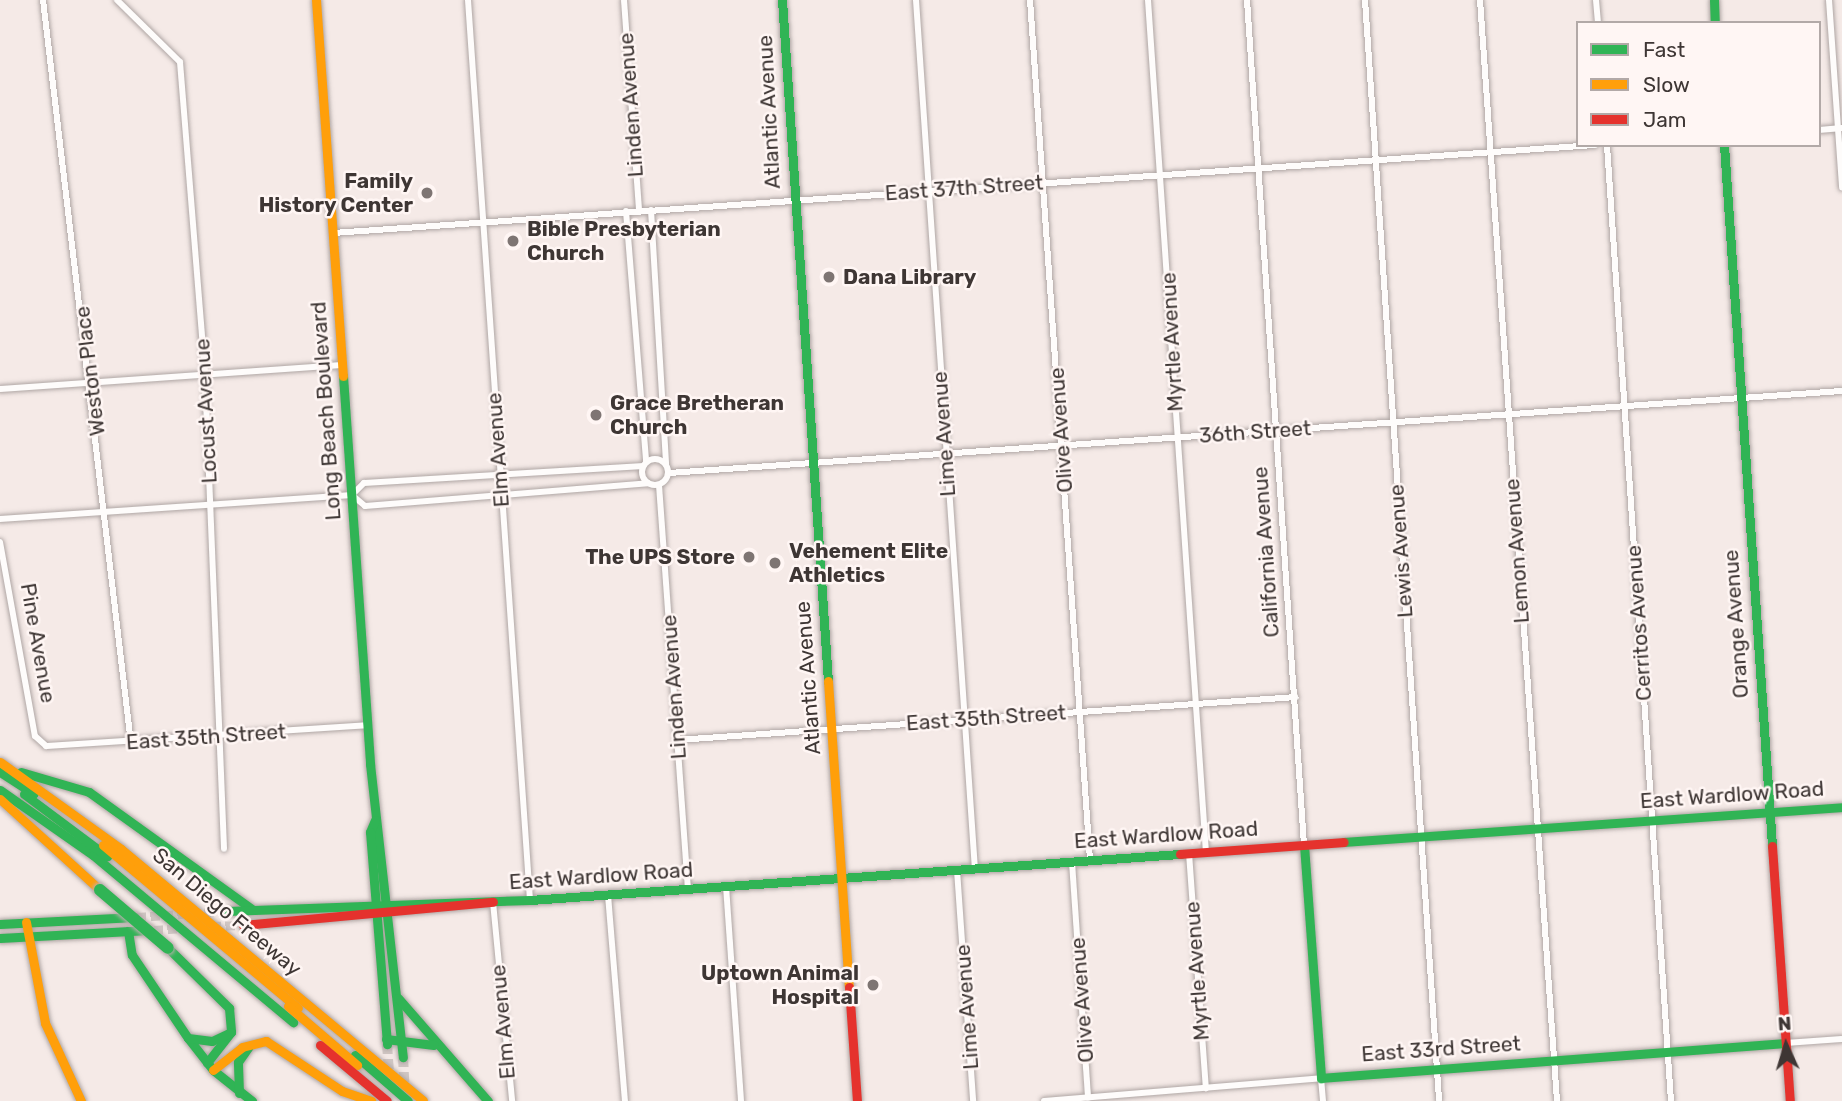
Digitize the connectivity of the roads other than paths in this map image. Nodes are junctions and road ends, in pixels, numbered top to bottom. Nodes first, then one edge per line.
1 (43, 0) edge
2 (117, 0) edge
3 (316, 0) edge
4 (468, 0) edge
5 (624, 0) edge
6 (782, 0) edge
7 (915, 0) edge
8 (1030, 0) edge
9 (1148, 0) edge
10 (1247, 0) edge
11 (1365, 0) edge
12 (1480, 0) edge
13 (1596, 0) edge
14 (1714, 0) edge
15 (1829, 0) edge
16 (1598, 21) edge
17 (1715, 21) edge
18 (1840, 128) edge
19 (1821, 130) edge
20 (1576, 146) edge
21 (1607, 147) edge
22 (1724, 147) edge
23 (1492, 152) junction
24 (1376, 160) junction
25 (1259, 169) junction
26 (1161, 175) junction
27 (1043, 182) junction
28 (1842, 188) edge
29 (928, 190) junction
30 (794, 199) junction
31 (639, 210) junction
32 (651, 210) junction
33 (626, 211) junction
34 (483, 222) junction
35 (333, 233) junction
36 (342, 365) junction
37 (205, 374) junction
38 (92, 383) junction
39 (0, 389) edge
40 (1842, 391) edge
41 (1740, 398) junction
42 (1623, 406) junction
43 (1507, 415) junction
44 (1392, 423) junction
45 (1276, 431) junction
46 (1177, 437) junction
47 (1061, 445) junction
48 (944, 453) junction
49 (813, 462) junction
50 (645, 464) junction
51 (666, 464) junction
52 (500, 473) junction
53 (668, 473) junction
54 (648, 483) junction
55 (659, 485) junction
56 (352, 495) junction
57 (501, 498) junction
58 (210, 505) junction
59 (106, 512) junction
60 (0, 519) edge
61 (0, 542) edge
62 (1296, 697) junction
63 (1197, 703) junction
64 (1082, 711) junction
65 (966, 719) junction
66 (367, 725) junction
67 (831, 729) junction
68 (218, 736) junction
69 (677, 740) junction
70 (131, 743) junction
71 (46, 746) joint
72 (0, 762) edge
73 (14, 770) junction
74 (0, 772) edge
75 (0, 778) edge
76 (0, 790) edge
77 (0, 799) edge
78 (1842, 807) edge
79 (1768, 812) junction
80 (1652, 820) junction
81 (1537, 828) junction
82 (1420, 836) junction
83 (1304, 845) junction
84 (224, 849) dead end
85 (1206, 852) junction
86 (1189, 853) junction
87 (1090, 860) junction
88 (1072, 862) junction
89 (975, 869) junction
90 (957, 870) junction
91 (842, 879) junction
92 (726, 886) junction
93 (688, 889) junction
94 (608, 895) junction
95 (530, 900) junction
96 (493, 902) junction
97 (253, 909) junction
98 (382, 909) junction
99 (227, 911) tunnel mouth
100 (137, 916) tunnel mouth
101 (26, 922) junction
102 (0, 924) edge
103 (243, 925) tunnel mouth
104 (154, 930) tunnel mouth
105 (128, 931) junction
106 (28, 937) junction
107 (0, 938) edge
108 (398, 998) junction
109 (231, 1032) junction
110 (188, 1038) junction
111 (401, 1038) junction
112 (1842, 1039) edge
113 (254, 1041) junction
114 (1786, 1043) junction
115 (441, 1049) junction
116 (1668, 1052) junction
117 (402, 1057) tunnel mouth
118 (1553, 1060) junction
119 (210, 1066) junction
120 (1437, 1069) junction
121 (1321, 1078) junction
122 (1206, 1088) junction
123 (239, 1093) junction
124 (1088, 1097) junction
125 (81, 1101) edge
126 (252, 1101) edge
127 (371, 1101) edge
128 (387, 1101) edge
129 (401, 1101) edge
130 (408, 1101) edge
131 (423, 1101) edge
132 (488, 1101) edge
133 (512, 1101) edge
134 (625, 1101) edge
135 (741, 1101) edge
136 (857, 1101) edge
137 (973, 1101) edge
138 (1044, 1101) edge
139 (1323, 1101) edge
140 (1439, 1101) edge
141 (1557, 1101) edge
142 (1671, 1101) edge
143 (1790, 1101) edge

1 - 38 street, Weston Place
2 - 37 street, Locust Avenue
3 - 35 main road, Long Beach Boulevard
4 - 34 street, Elm Avenue
5 - 31 street, Linden Avenue
6 - 30 main road, Atlantic Avenue
7 - 29 street, Lime Avenue
8 - 27 street, Olive Avenue
9 - 26 street, Myrtle Avenue
10 - 25 street, California Avenue
11 - 24 street, Lewis Avenue
12 - 23 street, Lemon Avenue
13 - 16 street
14 - 17 main road
15 - 18 street
18 - 19 street
18 - 28 street
20 - 23 street, East 37th Street
21 - 42 street, Cerritos Avenue
22 - 41 main road, Orange Avenue
23 - 24 street, East 37th Street
23 - 43 street, Lemon Avenue
24 - 25 street, East 37th Street
24 - 44 street, Lewis Avenue
25 - 26 street, East 37th Street
25 - 45 street, California Avenue
26 - 27 street, East 37th Street
26 - 46 street, Myrtle Avenue
27 - 29 street, East 37th Street
27 - 47 street, Olive Avenue
29 - 30 street, East 37th Street
29 - 48 street, Lime Avenue
30 - 32 street, East 37th Street
30 - 49 main road, Atlantic Avenue
31 - 32 street, East 37th Street
31 - 33 street, East 37th Street
32 - 51 street
33 - 34 street, East 37th Street
33 - 50 street
34 - 35 street, East 37th Street
34 - 52 street, Elm Avenue
35 - 36 main road, Long Beach Boulevard
36 - 37 street
36 - 56 main road, Long Beach Boulevard
37 - 38 street
37 - 58 street, Locust Avenue
38 - 39 street
38 - 59 street, Weston Place
40 - 41 street, 36th Street
41 - 42 street, 36th Street
41 - 79 main road, Orange Avenue
42 - 43 street, 36th Street
42 - 80 street, Cerritos Avenue
43 - 44 street, 36th Street
43 - 81 street, Lemon Avenue
44 - 45 street, 36th Street
44 - 82 street, Lewis Avenue
45 - 46 street, 36th Street
45 - 62 street, California Avenue
46 - 47 street, 36th Street
46 - 63 street, Myrtle Avenue
47 - 48 street, 36th Street
47 - 64 street, Olive Avenue
48 - 49 street, 36th Street
48 - 65 street, Lime Avenue
49 - 53 street, 36th Street
49 - 67 main road, Atlantic Avenue
50 - 51 street
50 - 52 street
50 - 54 street
51 - 53 street
52 - 56 street
52 - 57 street, Elm Avenue
53 - 55 street
54 - 55 street
54 - 57 street
55 - 69 street, Linden Avenue
56 - 57 street
56 - 58 street
56 - 66 main road, Long Beach Boulevard
57 - 95 street, Elm Avenue
58 - 59 street
58 - 68 street, Locust Avenue
59 - 60 street
59 - 70 street, Weston Place
61 - 71 street, Pine Avenue
62 - 63 street, East 35th Street
62 - 83 street, California Avenue
63 - 64 street, East 35th Street
63 - 85 street, Myrtle Avenue
64 - 65 street, East 35th Street
64 - 87 street, Olive Avenue
65 - 67 street, East 35th Street
65 - 89 street, Lime Avenue
66 - 68 street, East 35th Street
66 - 98 main road, Long Beach Boulevard
67 - 69 street, East 35th Street
67 - 91 main road, Atlantic Avenue
68 - 70 street, East 35th Street
68 - 84 street, Locust Avenue
69 - 93 street, Linden Avenue
70 - 71 street, East 35th Street
72 - 73 main road, San Diego Freeway
73 - 97 main road
73 - 131 main road, San Diego Freeway
74 - 130 main road
75 - 129 main road
76 - 128 main road, San Diego Freeway
77 - 109 main road, bridge
78 - 79 main road, East Wardlow Road
79 - 80 main road, East Wardlow Road
79 - 114 main road, Orange Avenue
80 - 81 main road, East Wardlow Road
80 - 116 street, Cerritos Avenue
81 - 82 main road, East Wardlow Road
81 - 118 street, Lemon Avenue
82 - 83 main road, East Wardlow Road
82 - 120 street, Lewis Avenue
83 - 85 main road, East Wardlow Road
83 - 121 main road, California Avenue
85 - 86 main road, East Wardlow Road
86 - 87 main road, East Wardlow Road
86 - 122 street, Myrtle Avenue
87 - 88 main road, East Wardlow Road
88 - 89 main road, East Wardlow Road
88 - 124 street, Olive Avenue
89 - 90 main road, East Wardlow Road
90 - 91 main road, East Wardlow Road
90 - 137 street, Lime Avenue
91 - 92 main road, East Wardlow Road
91 - 136 main road, Atlantic Avenue
92 - 93 main road, East Wardlow Road
92 - 135 street
93 - 94 main road, East Wardlow Road
94 - 95 main road, East Wardlow Road
94 - 134 street
95 - 96 main road, East Wardlow Road
96 - 98 main road, East Wardlow Road
96 - 133 street, Elm Avenue
97 - 98 main road, East Wardlow Road
97 - 99 main road, East Wardlow Road
98 - 103 main road, East Wardlow Road
98 - 108 main road, Long Beach Boulevard
98 - 111 main road, Long Beach Boulevard
100 - 101 main road
101 - 102 main road
101 - 106 main road
104 - 105 main road
105 - 106 main road
105 - 110 main road
106 - 107 main road
106 - 125 main road
108 - 111 main road, Long Beach Boulevard
108 - 115 main road
109 - 110 main road
109 - 119 main road
110 - 119 main road
111 - 115 main road
111 - 117 main road, Long Beach Boulevard
112 - 114 street, East 33rd Street
113 - 119 main road
113 - 123 main road
113 - 127 main road
114 - 116 main road, East 33rd Street
114 - 143 main road, Orange Avenue
115 - 132 main road
116 - 118 main road, East 33rd Street
116 - 142 street, Cerritos Avenue
118 - 120 main road, East 33rd Street
118 - 141 street, Lemon Avenue
119 - 123 main road
120 - 121 main road, East 33rd Street
120 - 140 street, Lewis Avenue
121 - 122 street, East 33rd Street
121 - 139 street, California Avenue
122 - 124 street, East 33rd Street
123 - 126 main road
124 - 138 street, East 33rd Street

